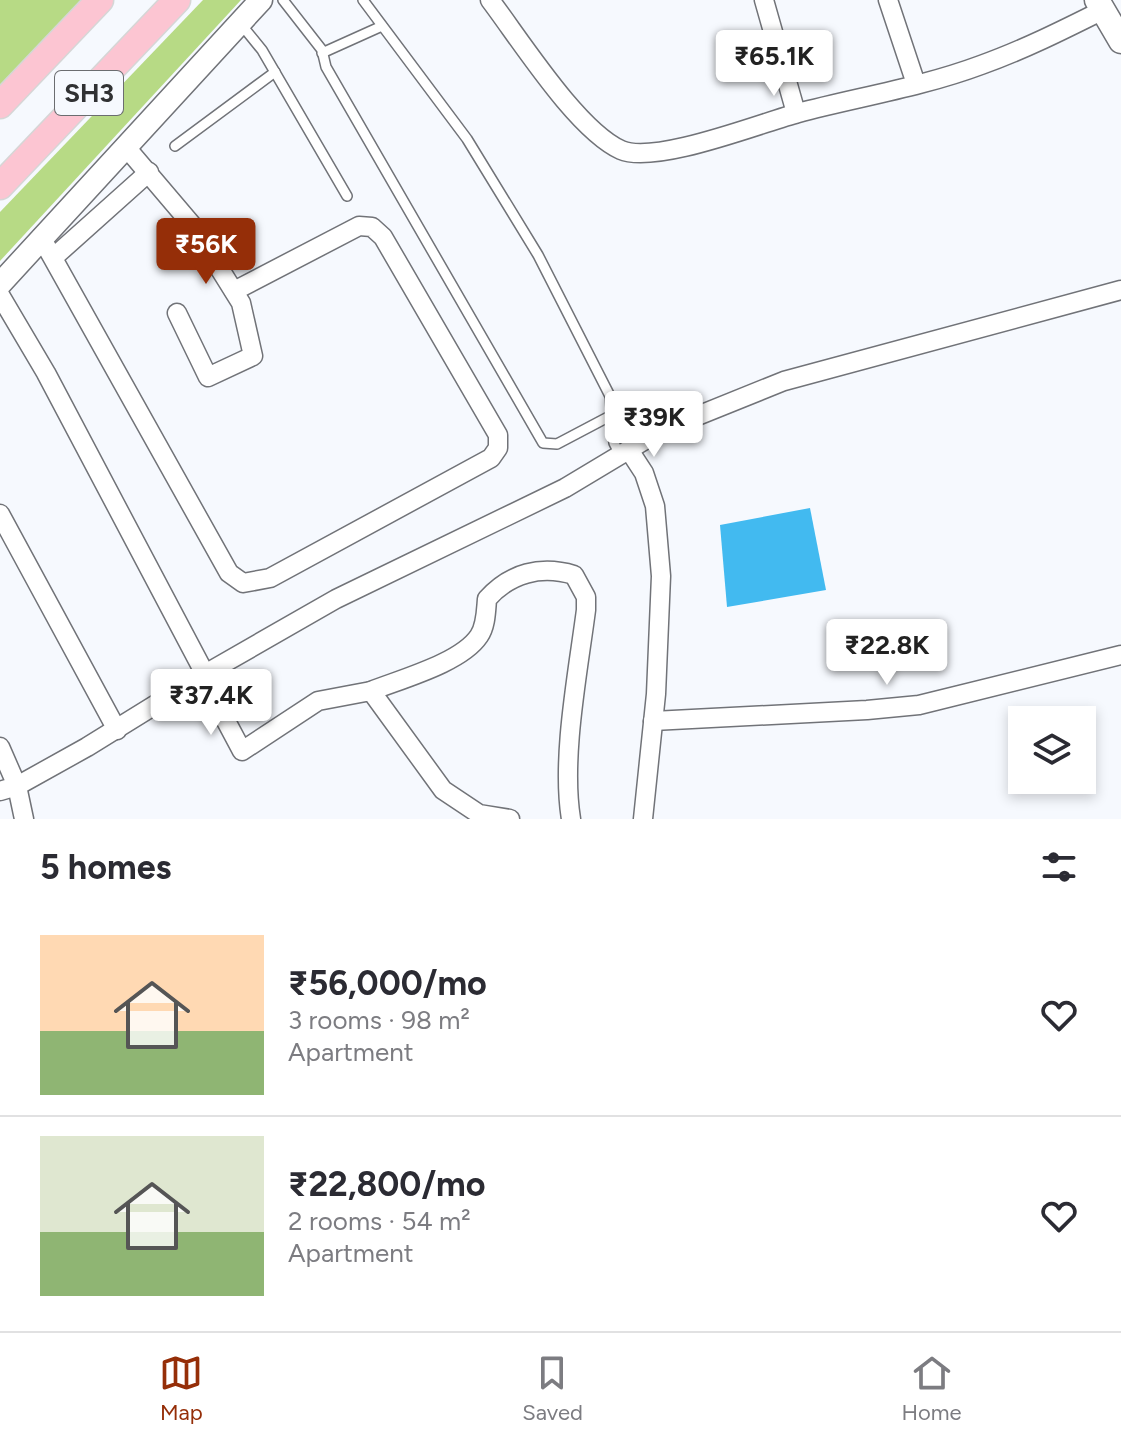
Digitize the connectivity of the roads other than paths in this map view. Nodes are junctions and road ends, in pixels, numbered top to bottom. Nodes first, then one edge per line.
1 (100, 0) edge
2 (177, 0) edge
3 (261, 0) edge
4 (283, 0) edge
5 (363, 0) edge
6 (490, 0) edge
7 (764, 0) edge
8 (888, 0) edge
9 (1100, 5) edge
10 (240, 23) junction
11 (382, 26) junction
12 (1121, 41) edge
13 (322, 53) junction
14 (275, 72) junction
15 (916, 84) junction
16 (0, 105) edge
17 (796, 113) junction
18 (125, 146) junction
19 (175, 146) dead end
20 (149, 172) junction
21 (0, 186) edge
22 (347, 196) dead end
23 (41, 237) junction
24 (54, 257) junction
25 (0, 284) edge
26 (1121, 290) edge
27 (234, 291) junction
28 (0, 295) edge
29 (177, 313) dead end
30 (612, 415) junction
31 (624, 452) junction
32 (0, 514) edge
33 (1121, 655) edge
34 (205, 674) junction
35 (371, 691) junction
36 (217, 704) dead end
37 (653, 721) junction
38 (117, 730) junction
39 (0, 747) edge
40 (9, 788) edge
41 (24, 819) edge
42 (510, 819) edge
43 (571, 819) edge
44 (643, 819) edge

1 - 16 main road, SH3
2 - 21 main road, SH3
3 - 10 street
4 - 13 lane
5 - 11 lane
6 - 17 street
7 - 17 street
8 - 15 street
9 - 12 main road
9 - 15 street
10 - 14 lane
10 - 18 street
11 - 13 lane
11 - 30 lane
13 - 30 lane
14 - 19 lane
14 - 22 lane
15 - 17 street
18 - 20 street
18 - 23 street
20 - 24 street
20 - 27 street
23 - 24 street
23 - 25 street
24 - 27 street
26 - 31 street
27 - 29 street
28 - 34 street
30 - 31 lane
31 - 34 street
31 - 37 street
32 - 38 street
33 - 37 street
34 - 38 street
35 - 36 street
35 - 42 street
35 - 43 street
37 - 44 street
38 - 40 street
39 - 40 street
40 - 41 street

